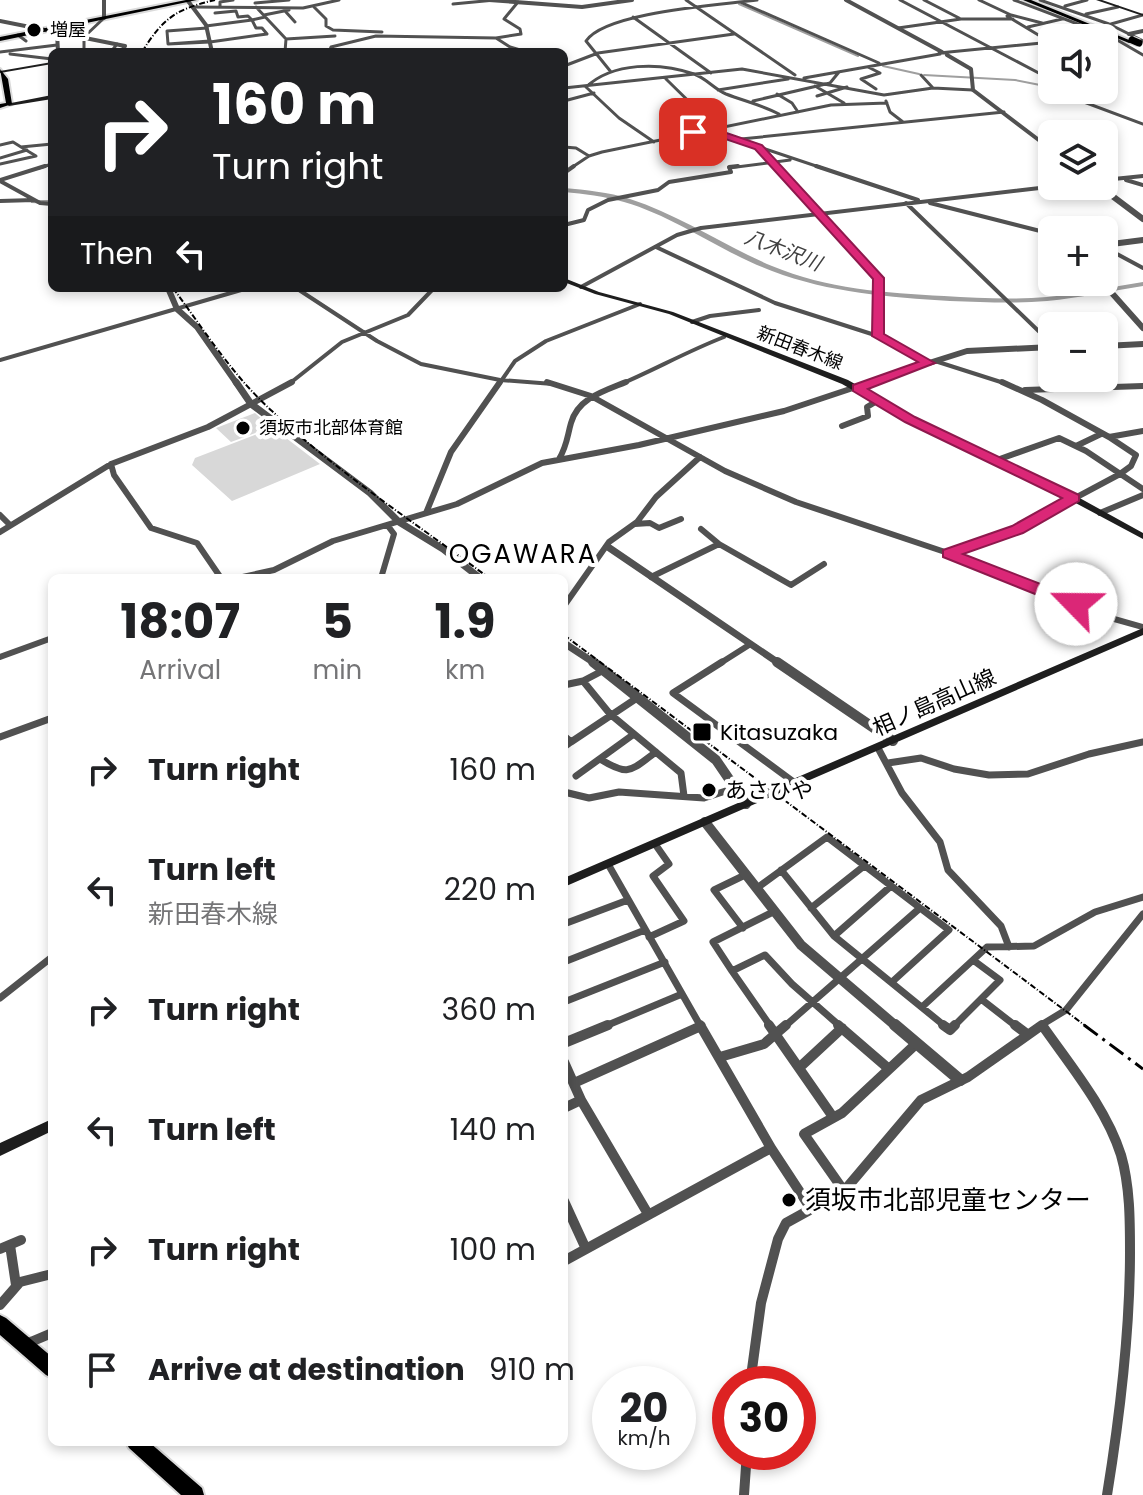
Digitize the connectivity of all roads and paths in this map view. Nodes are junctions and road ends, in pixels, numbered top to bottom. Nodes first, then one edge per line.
1 (104, 0) edge
2 (289, 0) edge
3 (298, 0) edge
4 (339, 0) edge
5 (474, 0) edge
6 (492, 0) edge
7 (632, 0) edge
8 (686, 0) edge
9 (757, 0) edge
10 (846, 0) edge
11 (900, 0) edge
12 (924, 0) edge
13 (979, 0) edge
14 (1014, 0) edge
15 (1029, 0) edge
16 (1040, 0) edge
17 (1087, 0) edge
18 (1098, 0) edge
19 (281, 1) edge
20 (1049, 1) edge
21 (518, 2) edge
22 (549, 2) edge
23 (737, 2) edge
24 (192, 3) edge
25 (236, 3) edge
26 (479, 3) junction
27 (453, 4) dead end
28 (1062, 6) junction
29 (220, 7) junction
30 (256, 7) junction
31 (314, 7) junction
32 (1118, 7) junction
33 (303, 8) junction
34 (286, 9) junction
35 (700, 10) junction
36 (215, 13) dead end
37 (1083, 15) junction
38 (1143, 15) edge
39 (264, 16) junction
40 (633, 17) junction
41 (1012, 17) junction
42 (104, 18) junction
43 (1067, 18) junction
44 (961, 19) junction
45 (252, 20) junction
46 (0, 21) edge
47 (295, 22) dead end
48 (940, 22) junction
49 (1044, 24) joint
50 (1081, 24) edge
51 (1109, 24) joint
52 (1038, 25) edge
53 (207, 27) junction
54 (1026, 27) junction
55 (898, 28) junction
56 (44, 30) junction
57 (187, 31) junction
58 (1143, 31) edge
59 (57, 33) junction
60 (734, 34) junction
61 (1038, 34) edge
62 (18, 35) junction
63 (335, 36) dead end
64 (400, 36) junction
65 (84, 37) junction
66 (496, 38) junction
67 (0, 39) edge
68 (286, 39) junction
69 (26, 41) dead end
70 (1134, 41) edge
71 (210, 42) junction
72 (189, 43) junction
73 (667, 43) junction
74 (117, 44) junction
75 (1038, 44) edge
76 (58, 48) edge
77 (84, 48) edge
78 (114, 48) edge
79 (123, 48) edge
80 (189, 48) edge
81 (211, 48) edge
82 (285, 48) edge
83 (331, 48) edge
84 (513, 48) edge
85 (992, 49) junction
86 (48, 50) edge
87 (0, 52) edge
88 (598, 53) junction
89 (944, 54) junction
90 (1143, 55) edge
91 (48, 60) edge
92 (48, 62) edge
93 (568, 64) edge
94 (879, 64) junction
95 (866, 66) junction
96 (756, 71) junction
97 (0, 72) edge
98 (611, 72) junction
99 (839, 72) junction
100 (711, 73) junction
101 (1038, 73) edge
102 (697, 75) junction
103 (921, 75) dead end
104 (798, 78) junction
105 (666, 79) junction
106 (861, 79) junction
107 (767, 80) junction
108 (830, 83) junction
109 (568, 85) edge
110 (815, 86) junction
111 (848, 86) junction
112 (583, 87) junction
113 (933, 88) junction
114 (718, 90) junction
115 (973, 90) junction
116 (872, 91) junction
117 (594, 93) junction
118 (828, 93) junction
119 (777, 94) junction
120 (884, 95) junction
121 (817, 96) dead end
122 (48, 98) edge
123 (568, 100) edge
124 (753, 101) junction
125 (887, 103) junction
126 (9, 104) junction
127 (1089, 104) edge
128 (0, 105) edge
129 (846, 105) junction
130 (798, 112) junction
131 (1004, 112) junction
132 (781, 114) junction
133 (903, 122) junction
134 (1143, 124) edge
135 (715, 127) junction
136 (706, 129) junction
137 (1038, 139) edge
138 (739, 140) junction
139 (654, 142) junction
140 (0, 145) edge
141 (48, 145) edge
142 (39, 146) junction
143 (21, 147) junction
144 (568, 147) edge
145 (759, 147) junction
146 (48, 149) edge
147 (27, 150) junction
148 (589, 156) junction
149 (796, 160) junction
150 (0, 161) edge
151 (773, 162) junction
152 (48, 165) edge
153 (568, 170) edge
154 (1143, 176) edge
155 (1118, 179) joint
156 (0, 181) edge
157 (1143, 185) edge
158 (1038, 188) edge
159 (899, 195) junction
160 (1118, 200) edge
161 (0, 201) edge
162 (37, 201) junction
163 (48, 202) edge
164 (923, 202) junction
165 (907, 204) junction
166 (820, 214) junction
167 (1143, 219) edge
168 (568, 224) edge
169 (1038, 231) edge
170 (1143, 240) edge
171 (1118, 244) edge
172 (656, 247) junction
173 (1118, 252) edge
174 (1143, 268) edge
175 (568, 282) edge
176 (581, 287) junction
177 (170, 292) edge
178 (234, 292) edge
179 (302, 292) edge
180 (430, 292) edge
181 (1117, 296) edge
182 (640, 304) junction
183 (177, 309) junction
184 (759, 310) dead end
185 (692, 322) junction
186 (1143, 328) edge
187 (366, 332) junction
188 (1038, 332) edge
189 (878, 336) junction
190 (724, 337) junction
191 (1143, 344) edge
192 (1118, 345) edge
193 (1038, 347) edge
194 (0, 360) edge
195 (932, 362) junction
196 (500, 380) junction
197 (1143, 386) edge
198 (857, 388) junction
199 (1024, 390) junction
200 (591, 396) junction
201 (877, 401) junction
202 (251, 404) junction
203 (842, 426) dead end
204 (1143, 431) edge
205 (1101, 434) junction
206 (666, 437) junction
207 (1109, 437) junction
208 (1076, 446) junction
209 (700, 457) junction
210 (559, 459) junction
211 (997, 460) junction
212 (111, 464) junction
213 (1120, 474) junction
214 (1143, 492) edge
215 (1073, 498) junction
216 (426, 513) junction
217 (643, 513) junction
218 (1100, 513) junction
219 (0, 515) edge
220 (681, 519) dead end
221 (399, 522) junction
222 (635, 524) junction
223 (654, 524) junction
224 (10, 525) junction
225 (388, 526) junction
226 (701, 529) dead end
227 (0, 532) edge
228 (1143, 536) edge
229 (719, 544) junction
230 (608, 547) junction
231 (948, 553) junction
232 (824, 564) dead end
233 (274, 570) junction
234 (218, 574) edge
235 (256, 574) edge
236 (271, 574) edge
237 (382, 574) edge
238 (475, 574) edge
239 (651, 577) junction
240 (568, 601) edge
241 (1143, 629) edge
242 (48, 639) edge
243 (749, 645) junction
244 (568, 646) edge
245 (0, 657) edge
246 (604, 670) junction
247 (583, 681) junction
248 (568, 684) edge
249 (637, 698) junction
250 (612, 715) junction
251 (48, 719) edge
252 (634, 734) junction
253 (0, 737) edge
254 (893, 741) junction
255 (1143, 742) edge
256 (568, 744) edge
257 (878, 748) junction
258 (656, 752) junction
259 (600, 759) junction
260 (888, 763) junction
261 (576, 776) dead end
262 (795, 783) junction
263 (735, 788) junction
264 (568, 793) edge
265 (684, 796) junction
266 (746, 804) junction
267 (705, 822) junction
268 (655, 844) junction
269 (608, 864) junction
270 (864, 866) junction
271 (781, 870) junction
272 (745, 875) junction
273 (568, 881) edge
274 (891, 886) junction
275 (757, 888) junction
276 (1143, 897) edge
277 (628, 900) junction
278 (811, 908) junction
279 (920, 908) junction
280 (773, 912) junction
281 (1143, 914) edge
282 (568, 922) edge
283 (743, 928) junction
284 (647, 934) junction
285 (834, 936) junction
286 (1009, 947) junction
287 (862, 958) junction
288 (48, 960) edge
289 (973, 960) junction
290 (568, 961) edge
291 (665, 962) junction
292 (732, 971) junction
293 (838, 979) junction
294 (892, 982) junction
295 (682, 994) junction
296 (0, 998) edge
297 (981, 999) junction
298 (568, 1000) edge
299 (812, 1002) junction
300 (922, 1007) junction
301 (1042, 1025) junction
302 (701, 1026) junction
303 (842, 1028) junction
304 (777, 1033) junction
305 (1027, 1034) junction
306 (568, 1041) edge
307 (916, 1044) junction
308 (720, 1057) junction
309 (800, 1067) junction
310 (889, 1069) junction
311 (568, 1070) edge
312 (960, 1080) junction
313 (574, 1083) junction
314 (581, 1100) junction
315 (568, 1106) edge
316 (833, 1117) junction
317 (48, 1127) edge
318 (771, 1148) junction
319 (0, 1150) edge
320 (844, 1191) junction
321 (811, 1209) junction
322 (568, 1210) edge
323 (648, 1214) junction
324 (10, 1245) edge
325 (586, 1249) junction
326 (568, 1259) edge
327 (48, 1275) edge
328 (16, 1285) junction
329 (0, 1305) edge
330 (0, 1324) edge
331 (48, 1335) edge
332 (26, 1344) junction
333 (48, 1365) edge
334 (752, 1366) edge
335 (140, 1446) edge
336 (746, 1470) edge
337 (195, 1495) edge
338 (744, 1495) edge
339 (1107, 1495) edge

1 - 42 street
2 - 19 street
3 - 33 street
4 - 31 street
5 - 26 street
6 - 21 street
6 - 26 street
7 - 22 street
8 - 35 street
9 - 23 street
10 - 55 street
11 - 48 street
12 - 44 street
13 - 41 street
14 - 43 street
15 - 70 highway
16 - 20 street
17 - 28 street
18 - 32 main road
19 - 25 street
19 - 34 street
20 - 28 street
21 - 22 street
21 - 66 street
23 - 35 street
23 - 94 street
24 - 29 street
24 - 42 highway
24 - 53 street
25 - 29 street
25 - 29 street
25 - 30 street
26 - 27 street
28 - 37 street
30 - 34 street
30 - 39 street
31 - 33 street
31 - 64 street
32 - 37 street
32 - 38 main road
33 - 34 street
34 - 39 street
34 - 47 street
35 - 40 street
35 - 60 street
36 - 45 street
37 - 51 street
38 - 51 street
39 - 45 street
39 - 68 street
40 - 73 street
40 - 88 street
41 - 44 street
41 - 49 street
41 - 54 street
42 - 56 highway
42 - 65 street
43 - 49 street
43 - 50 street
44 - 48 street
45 - 53 street
45 - 71 street
46 - 56 street
48 - 55 street
48 - 85 street
52 - 54 street
53 - 57 street
53 - 71 street
54 - 61 street
55 - 89 street
56 - 59 street
56 - 62 highway
57 - 72 street
57 - 72 street
58 - 70 street
59 - 65 street
59 - 76 street
60 - 73 street
60 - 104 street
62 - 67 highway
62 - 69 street
63 - 68 street
64 - 66 street
64 - 83 street
65 - 74 street
65 - 77 street
66 - 84 street
68 - 82 street
70 - 90 street
71 - 72 street
71 - 81 street
72 - 80 street
73 - 88 street
73 - 100 street
74 - 78 street
74 - 79 street
75 - 85 street
85 - 89 street
85 - 101 street
86 - 87 street
87 - 91 street
88 - 93 street
88 - 98 street
89 - 94 street
89 - 115 street
92 - 97 main road
94 - 95 street
95 - 99 street
95 - 106 street
96 - 100 street
96 - 104 street
96 - 107 street
97 - 126 highway
98 - 102 street
98 - 112 street
99 - 104 street
99 - 108 street
100 - 102 street
102 - 105 street
102 - 114 street
103 - 113 street
104 - 107 street
104 - 108 street
105 - 112 street
105 - 135 street
106 - 111 street
106 - 116 street
107 - 114 street
108 - 110 street
108 - 111 street
109 - 112 street
110 - 118 street
110 - 119 street
111 - 116 street
111 - 118 street
112 - 117 street
113 - 115 street
113 - 120 street
114 - 124 street
115 - 131 street
116 - 120 street
117 - 123 street
117 - 139 street
118 - 121 street
118 - 129 street
119 - 124 street
119 - 130 street
120 - 125 street
122 - 126 main road
124 - 132 street
125 - 129 street
125 - 133 street
126 - 128 highway
127 - 134 street
129 - 130 street
130 - 132 street
131 - 133 street
131 - 137 street
132 - 135 street
133 - 138 street
135 - 136 street
136 - 138 street
136 - 139 street
138 - 145 street
139 - 148 street
140 - 143 street
141 - 142 street
142 - 143 street
142 - 146 street
143 - 147 street
144 - 148 street
145 - 149 street
145 - 151 street
147 - 150 street
147 - 150 street
148 - 153 street
149 - 151 street
149 - 159 street
151 - 166 street
151 - 168 street
152 - 156 street
154 - 155 street
155 - 157 street
156 - 162 street
158 - 164 street
159 - 164 street
159 - 165 street
160 - 167 street
161 - 162 street
162 - 163 street
164 - 165 street
164 - 169 street
165 - 166 street
165 - 188 street
166 - 172 street
166 - 189 street
170 - 171 street
172 - 176 street
172 - 189 street
173 - 174 street
175 - 176 main road, 新田春木線
176 - 182 main road, 新田春木線
177 - 183 street
178 - 183 street
179 - 187 street
180 - 187 street
181 - 186 street
182 - 185 main road, 新田春木線
182 - 196 street
183 - 194 street
183 - 202 street
184 - 185 street
185 - 190 main road, 新田春木線
187 - 196 street
187 - 202 street
189 - 195 street
190 - 198 main road, 新田春木線
190 - 200 street
191 - 192 street
193 - 195 street
195 - 198 street
195 - 199 street
196 - 200 street
196 - 216 street
197 - 199 street
198 - 201 main road, 新田春木線
198 - 206 street
199 - 205 street
200 - 206 street
200 - 210 street
201 - 203 street
201 - 211 main road, 新田春木線
202 - 212 street
202 - 221 street
204 - 207 street
205 - 207 street
205 - 208 street
206 - 209 street
206 - 210 street
207 - 213 street
208 - 211 street
208 - 213 street
209 - 217 street
209 - 231 street
210 - 216 street
211 - 215 main road, 新田春木線
212 - 224 street
212 - 234 street
213 - 214 street
213 - 215 street
214 - 218 street
215 - 218 main road, 新田春木線
215 - 231 street
216 - 221 street
217 - 222 street
217 - 223 street
218 - 228 main road, 新田春木線
219 - 224 street
220 - 223 street
221 - 225 street
221 - 238 street
222 - 223 street
222 - 230 street
224 - 227 street
225 - 233 street
225 - 237 street
226 - 229 street
229 - 232 street
229 - 239 street
230 - 239 street
230 - 240 street
231 - 241 street
233 - 235 street
233 - 236 street
239 - 243 street
241 - 254 main road, 相ノ島高山線
242 - 245 street
243 - 254 street
243 - 262 street
244 - 246 street
246 - 247 street
246 - 249 street
247 - 248 street
247 - 250 street
249 - 250 street
249 - 263 street
250 - 252 street
250 - 256 street
251 - 253 street
252 - 258 street
252 - 259 street
254 - 257 main road, 相ノ島高山線
255 - 260 street
257 - 260 street
257 - 262 main road, 相ノ島高山線
258 - 259 street
258 - 265 street
259 - 261 street
260 - 286 street
262 - 266 main road, 相ノ島高山線
263 - 265 street
263 - 266 street
264 - 265 street
266 - 267 main road, 相ノ島高山線
267 - 268 main road, 相ノ島高山線
267 - 272 street
268 - 269 main road, 相ノ島高山線
268 - 284 street
269 - 273 main road, 相ノ島高山線
269 - 277 street
270 - 271 street
270 - 274 street
270 - 278 street
271 - 275 street
271 - 278 street
272 - 275 street
272 - 283 street
274 - 279 street
274 - 285 street
275 - 280 street
276 - 286 street
277 - 282 street
277 - 284 street
278 - 285 street
279 - 287 street
279 - 294 street
280 - 283 street
280 - 293 street
281 - 301 street
283 - 292 street
284 - 290 street
284 - 291 street
285 - 287 street
286 - 289 street
287 - 293 street
287 - 294 street
288 - 296 street
289 - 297 street
289 - 300 street
291 - 295 street
291 - 298 street
292 - 299 street
292 - 304 street
293 - 299 street
293 - 307 street
294 - 300 street
295 - 302 street
295 - 306 street
297 - 300 street
297 - 305 street
299 - 303 street
299 - 304 street
301 - 305 street
301 - 339 street
302 - 308 street
302 - 313 street
303 - 309 street
303 - 310 street
304 - 308 street
304 - 309 street
305 - 312 street
307 - 310 street
307 - 312 street
308 - 318 street
309 - 316 street
310 - 316 street
311 - 313 street
312 - 320 street
313 - 314 street
314 - 315 street
314 - 323 street
316 - 320 street
317 - 319 main road
318 - 321 street
318 - 323 street
320 - 321 street
321 - 334 street
322 - 325 street
323 - 325 street
324 - 328 street
325 - 326 street
327 - 328 street
328 - 329 street
330 - 332 highway
331 - 332 street
332 - 333 highway
335 - 337 highway
336 - 338 street

